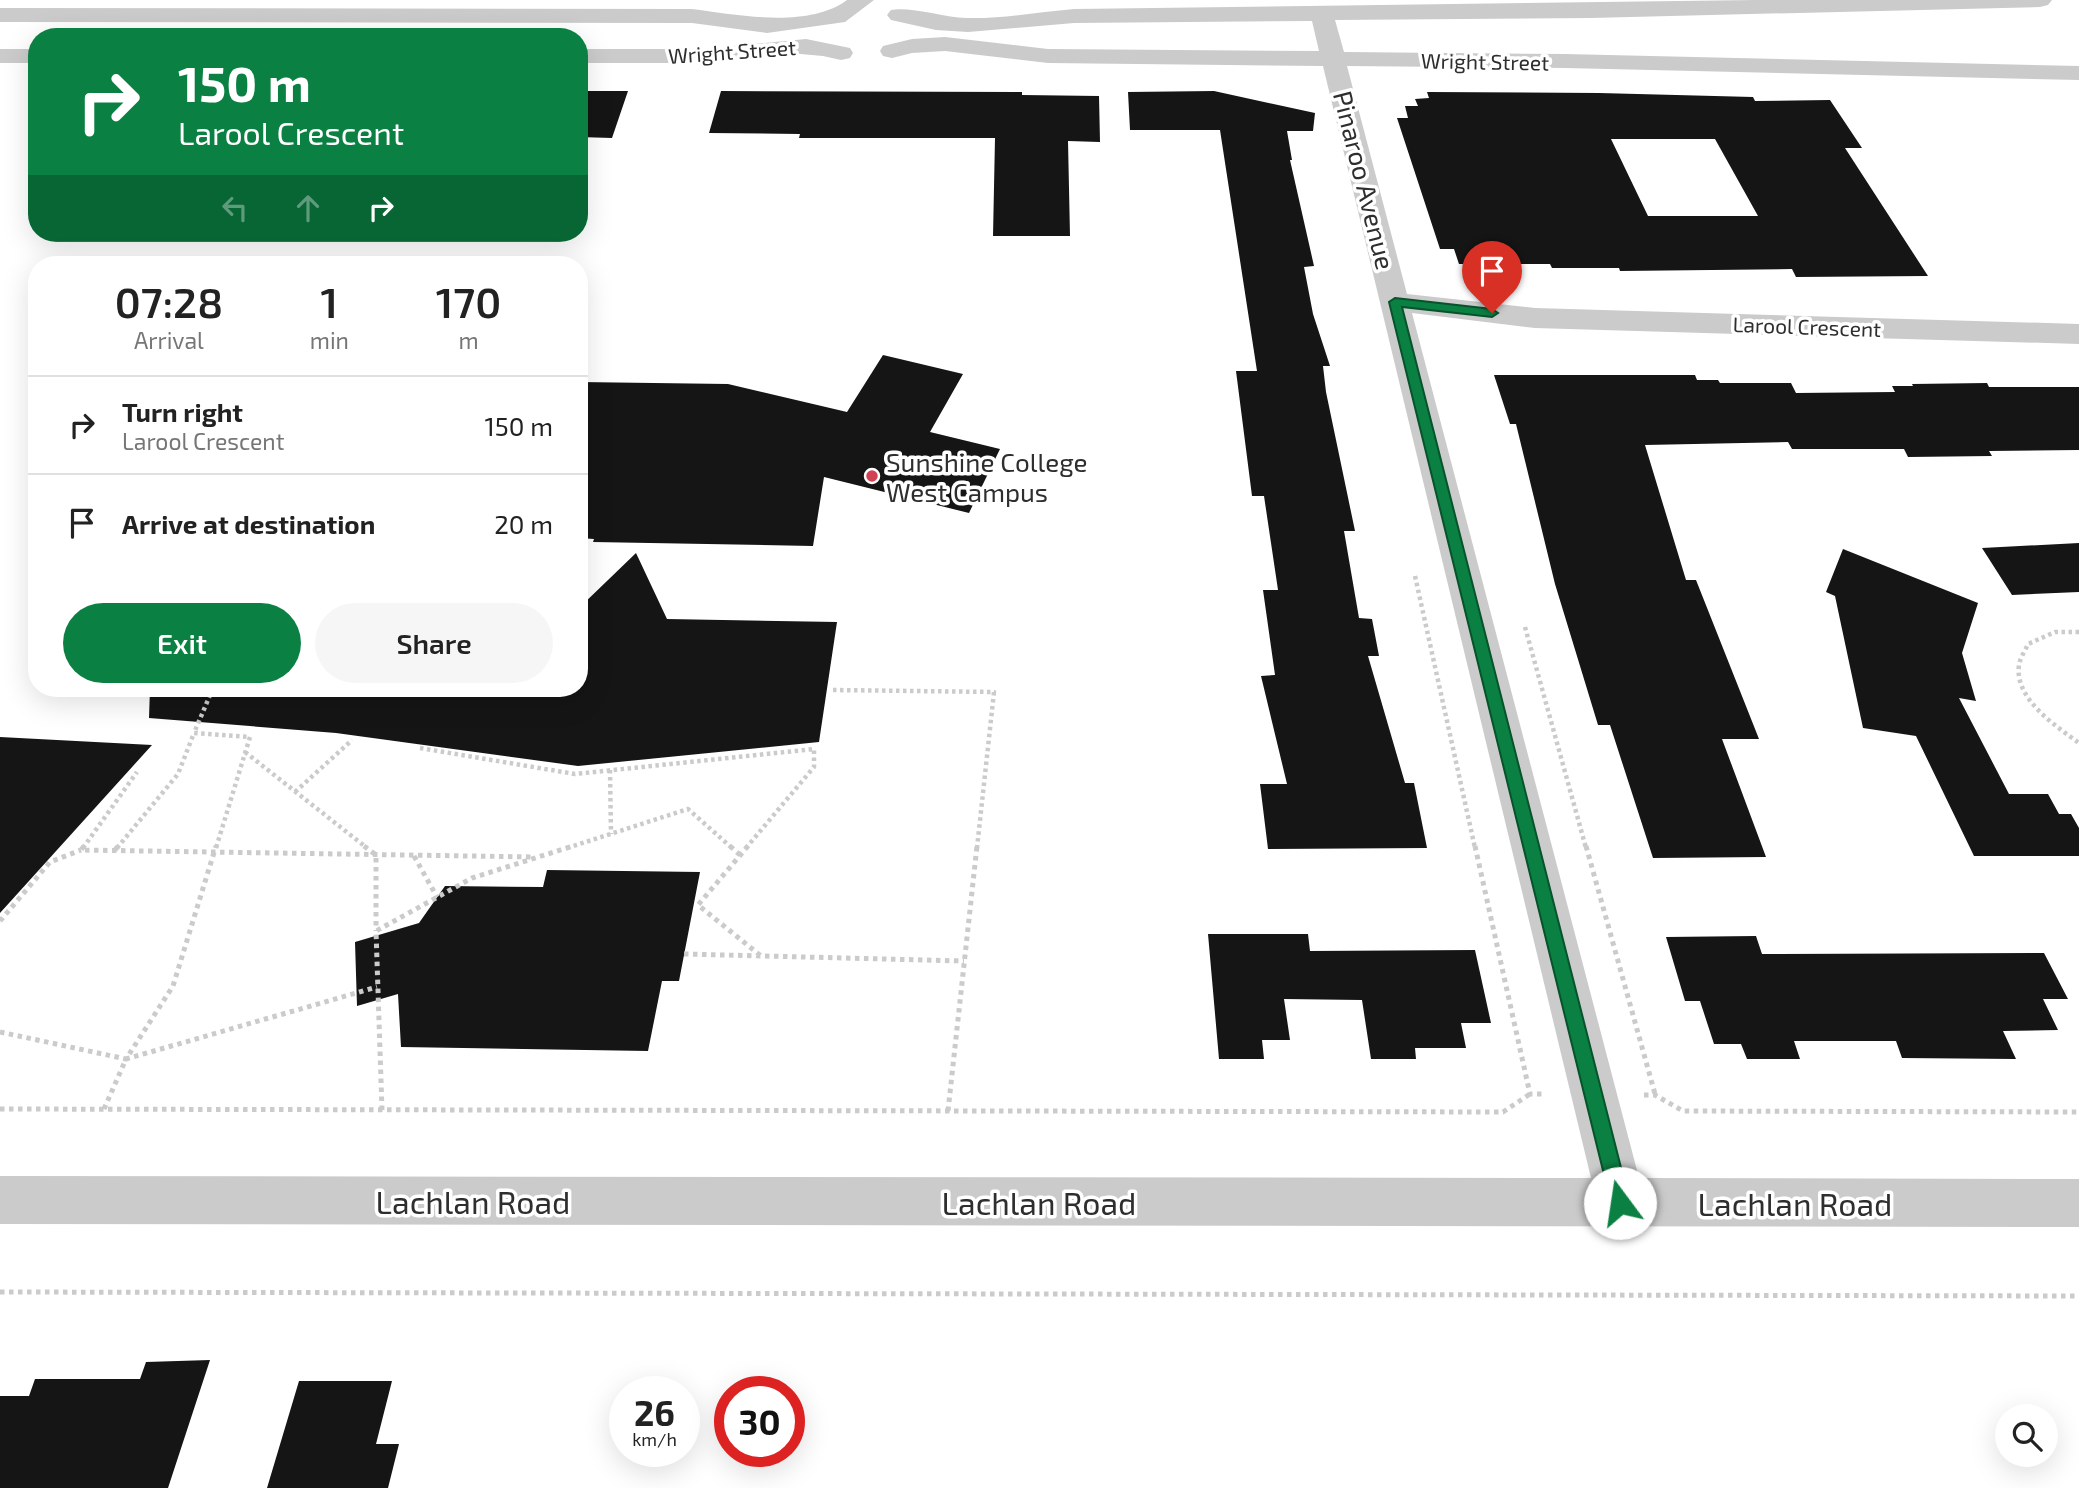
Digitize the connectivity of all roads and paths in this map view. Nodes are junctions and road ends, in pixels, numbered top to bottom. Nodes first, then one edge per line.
1 (862, 0) edge
2 (2040, 0) edge
3 (893, 10) edge
4 (1322, 14) junction
5 (0, 15) edge
6 (839, 16) junction
7 (867, 54) junction
8 (0, 56) edge
9 (28, 56) edge
10 (588, 56) edge
11 (1334, 59) junction
12 (2079, 73) edge
13 (1398, 315) junction
14 (2079, 334) edge
15 (2079, 632) edge
16 (833, 690) dead end
17 (208, 697) edge
18 (194, 733) junction
19 (352, 740) dead end
20 (2079, 743) edge
21 (421, 748) dead end
22 (245, 752) junction
23 (610, 770) junction
24 (137, 772) dead end
25 (296, 792) junction
26 (611, 834) junction
27 (81, 850) junction
28 (115, 850) junction
29 (214, 853) junction
30 (376, 855) junction
31 (414, 855) junction
32 (740, 855) junction
33 (540, 857) junction
34 (438, 897) junction
35 (0, 921) edge
36 (376, 931) junction
37 (684, 954) dead end
38 (761, 956) junction
39 (964, 961) junction
40 (377, 987) junction
41 (0, 1032) edge
42 (126, 1059) junction
43 (1530, 1094) dead end
44 (0, 1109) edge
45 (104, 1109) junction
46 (382, 1110) junction
47 (948, 1111) junction
48 (0, 1200) edge
49 (1620, 1203) junction
50 (2079, 1203) edge
51 (0, 1292) edge
52 (2079, 1296) edge

1 - 6 street
2 - 4 street, Wright Street
3 - 4 street, Wright Street
3 - 6 street, Wright Street
3 - 7 street
4 - 11 street, Pinaroo Avenue
5 - 6 street, Wright Street
6 - 7 street
7 - 10 street, Wright Street
7 - 11 street, Wright Street
8 - 9 street
11 - 12 street, Wright Street
11 - 13 street, Pinaroo Avenue
13 - 14 street, Larool Crescent
13 - 49 street, Pinaroo Avenue
15 - 20 path
16 - 39 path
17 - 18 path
18 - 22 path
18 - 28 path
19 - 25 path
21 - 23 path
22 - 25 path
22 - 29 path
23 - 26 path
23 - 32 path
24 - 27 path
25 - 30 path
26 - 32 path
26 - 33 path
27 - 28 path
27 - 35 path
28 - 29 path
29 - 30 path
29 - 42 path
30 - 31 path
30 - 36 path
31 - 33 path
31 - 34 path
32 - 38 path
33 - 34 path
34 - 36 path
36 - 40 path
37 - 38 path
38 - 39 path
39 - 47 path
40 - 42 path
40 - 46 path
41 - 42 path
42 - 45 path
43 - 47 path
44 - 45 path
45 - 46 path
46 - 47 path
48 - 49 street, Lachlan Road
49 - 50 street, Lachlan Road
51 - 52 path

